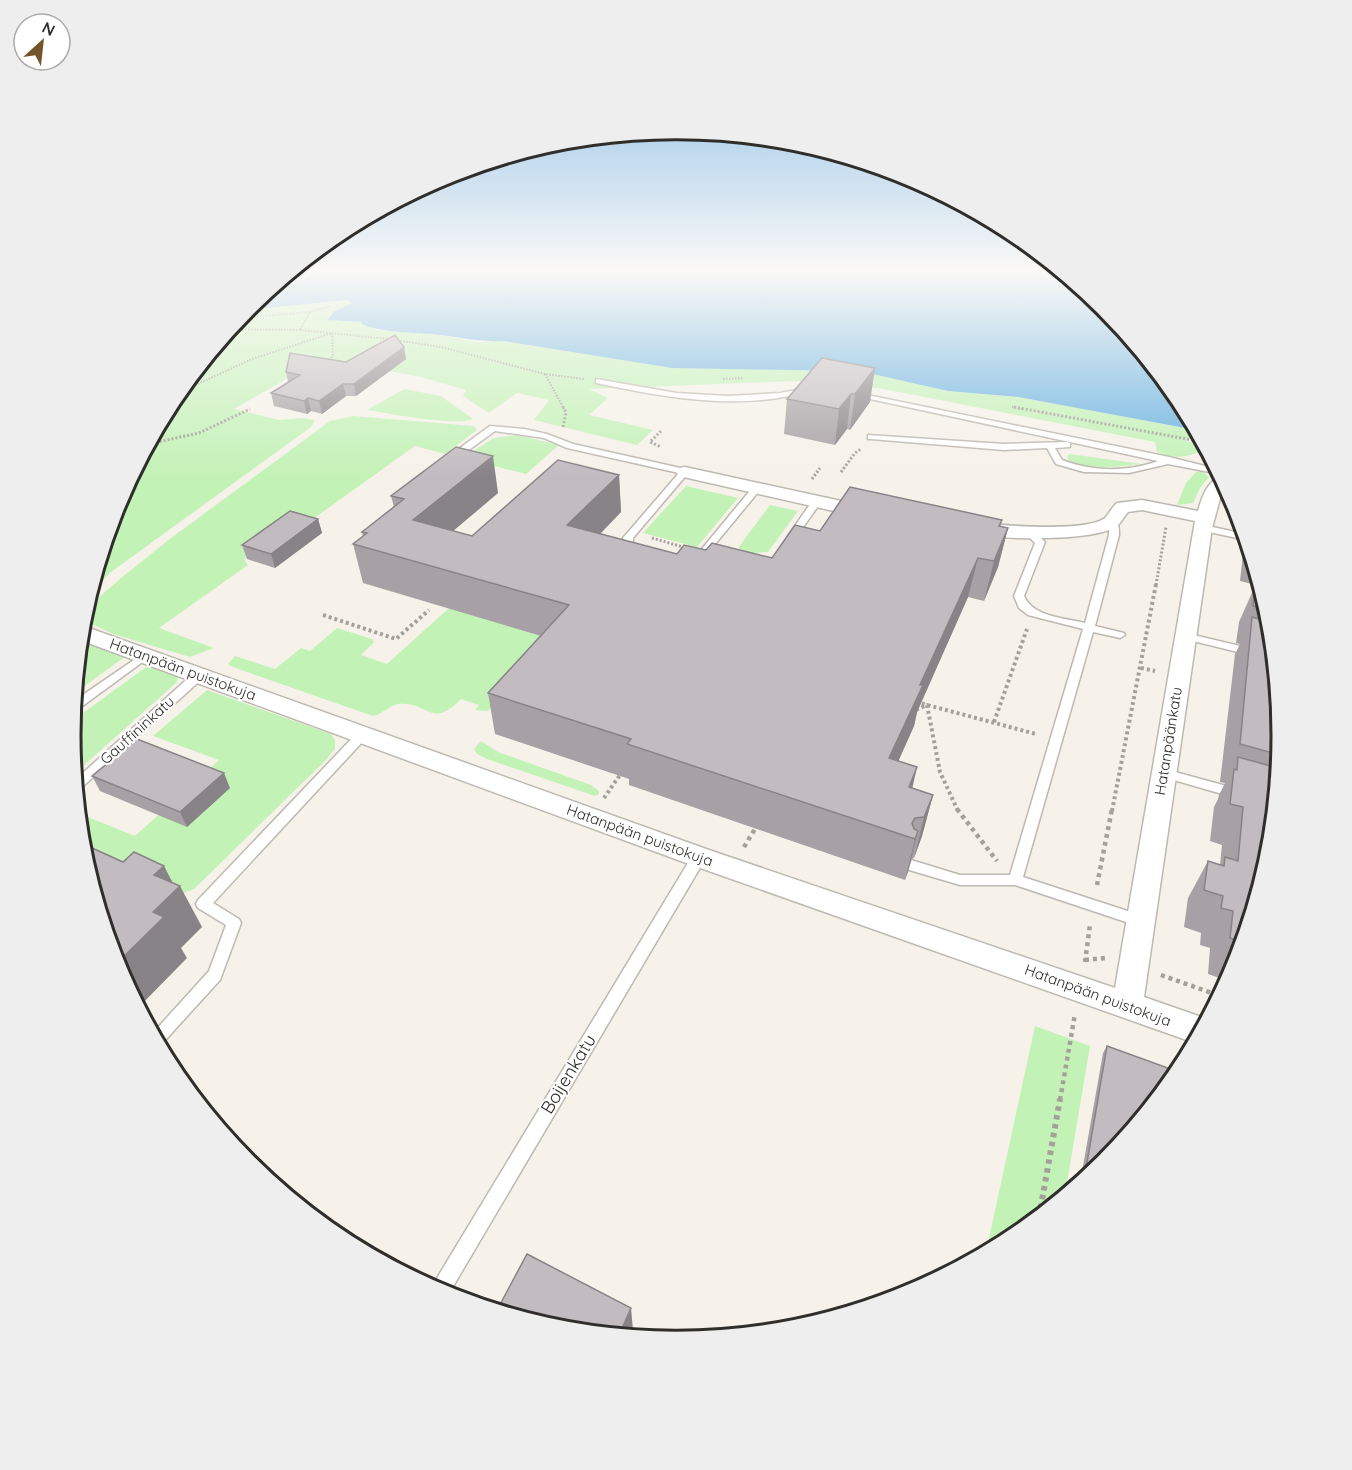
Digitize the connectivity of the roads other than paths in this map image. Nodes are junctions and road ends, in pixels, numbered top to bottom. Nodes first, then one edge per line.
1 (599, 381) dead end
2 (815, 388) edge
3 (852, 393) edge
4 (871, 437) dead end
5 (1049, 445) junction
6 (1092, 446) junction
7 (1169, 460) junction
8 (440, 467) edge
9 (1209, 470) edge
10 (685, 472) junction
11 (1217, 488) edge
12 (756, 489) junction
13 (816, 502) junction
14 (890, 517) edge
15 (1110, 522) junction
16 (1204, 523) junction
17 (952, 526) edge
18 (1030, 533) junction
19 (1235, 533) edge
20 (783, 548) edge
21 (645, 555) edge
22 (684, 563) edge
23 (1089, 628) junction
24 (1120, 635) dead end
25 (89, 636) edge
26 (1185, 636) junction
27 (144, 656) junction
28 (1266, 656) edge
29 (199, 675) junction
30 (82, 701) edge
31 (362, 735) junction
32 (1164, 773) junction
33 (83, 780) edge
34 (1252, 798) edge
35 (699, 856) junction
36 (911, 865) edge
37 (1015, 880) junction
38 (1142, 921) junction
39 (1127, 1005) junction
40 (1193, 1029) edge
41 (162, 1034) edge
42 (444, 1283) edge

1 - 2 lane
3 - 6 lane
4 - 5 lane
5 - 6 lane
5 - 7 lane
6 - 7 lane
7 - 9 lane
8 - 10 lane
10 - 12 street
10 - 21 lane
11 - 16 street, Hatanpäänkatu
12 - 13 street
12 - 22 lane
13 - 14 street
13 - 20 lane
15 - 16 street
15 - 18 street
15 - 23 lane
16 - 19 lane
16 - 26 street, Hatanpäänkatu
17 - 18 street
18 - 23 lane
23 - 24 lane
23 - 37 lane
25 - 27 street, Hatanpään puistokuja
26 - 28 lane
26 - 32 street, Hatanpäänkatu
27 - 29 street, Hatanpään puistokuja
27 - 30 lane
29 - 31 street, Hatanpään puistokuja
29 - 33 lane, Gauffininkatu
31 - 35 street, Hatanpään puistokuja
31 - 41 lane
32 - 34 lane
32 - 38 street, Hatanpäänkatu
35 - 39 street, Hatanpään puistokuja
35 - 42 lane, Boijenkatu
36 - 37 lane
37 - 38 lane
38 - 39 street, Hatanpäänkatu
39 - 40 street, Hatanpään puistokuja

